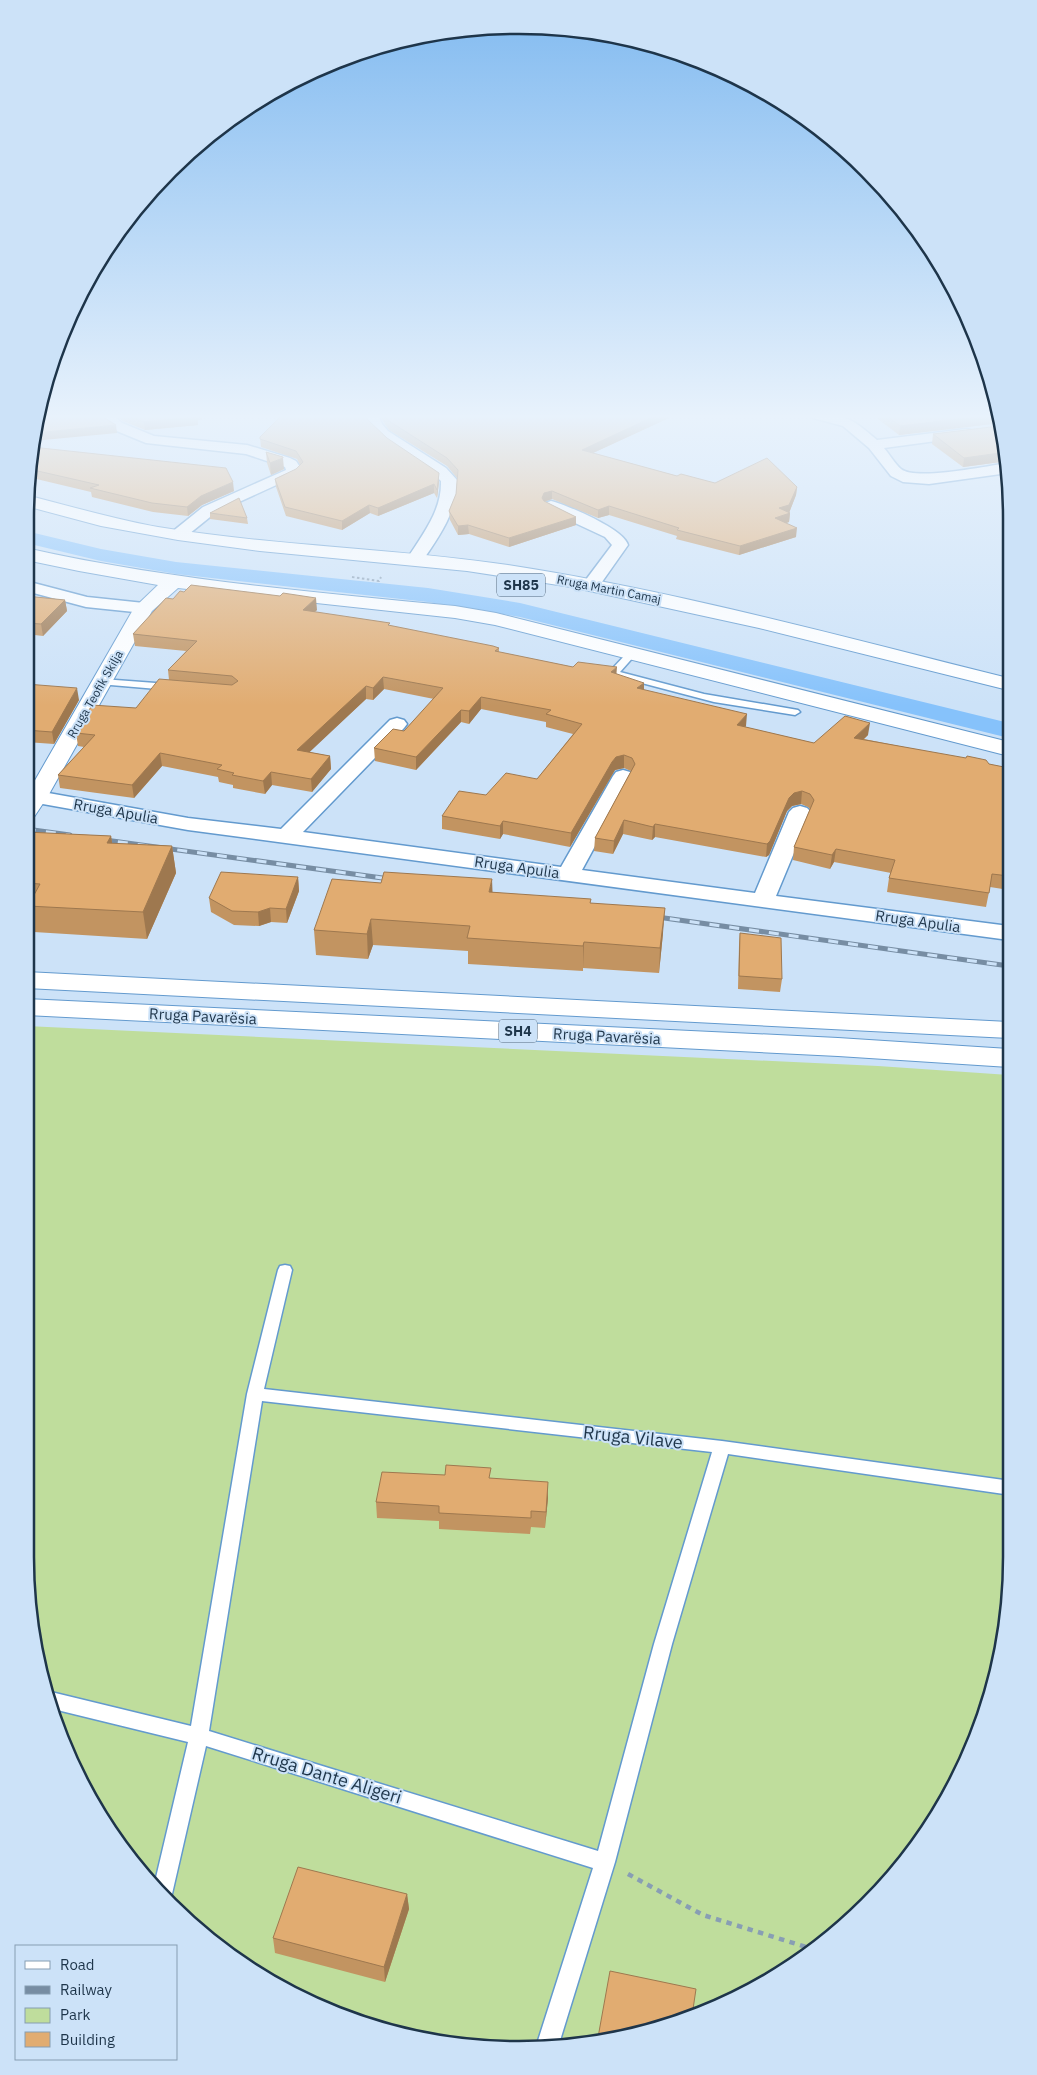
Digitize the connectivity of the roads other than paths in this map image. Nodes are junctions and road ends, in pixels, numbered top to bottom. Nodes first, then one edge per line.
1 (68, 512) edge
2 (206, 512) edge
3 (442, 512) edge
4 (564, 512) edge
5 (34, 517) edge
6 (178, 536) junction
7 (34, 556) edge
8 (414, 558) junction
9 (173, 582) junction
10 (590, 585) junction
11 (34, 588) edge
12 (144, 608) junction
13 (631, 654) junction
14 (590, 670) edge
15 (614, 673) junction
16 (102, 682) junction
17 (1003, 683) edge
18 (177, 688) edge
19 (1003, 699) edge
20 (795, 712) dead end
21 (398, 724) dead end
22 (1003, 747) edge
23 (623, 776) dead end
24 (34, 794) edge
25 (34, 802) edge
26 (800, 812) dead end
27 (287, 836) junction
28 (568, 874) junction
29 (763, 900) junction
30 (1003, 932) edge
31 (34, 980) edge
32 (34, 1007) edge
33 (1003, 1030) edge
34 (1003, 1058) edge
35 (285, 1270) dead end
36 (255, 1394) junction
37 (722, 1447) junction
38 (1003, 1487) edge
39 (55, 1700) edge
40 (199, 1736) junction
41 (605, 1862) junction
42 (164, 1886) edge
43 (549, 2040) edge

1 - 6 main road, Rruga Martin Camaj / SH85
2 - 6 street
3 - 8 street
4 - 10 street
5 - 19 main road, Rruga Martin Camaj / SH85
6 - 8 main road, Rruga Martin Camaj / SH85
7 - 9 main road
8 - 10 main road, Rruga Martin Camaj / SH85
9 - 12 main road, Rruga Teofik Skilja
9 - 13 main road
10 - 17 main road, Rruga Martin Camaj / SH85
11 - 12 street
12 - 16 main road, Rruga Teofik Skilja
13 - 15 lane
13 - 22 main road
14 - 15 lane
15 - 20 lane
16 - 18 lane
16 - 24 main road, Rruga Teofik Skilja
21 - 27 street
23 - 28 street
25 - 27 street, Rruga Apulia
26 - 29 street
27 - 28 street, Rruga Apulia
28 - 29 street, Rruga Apulia
29 - 30 street, Rruga Apulia
31 - 33 main road, Rruga Pavarësia / SH4
32 - 34 main road, Rruga Pavarësia / SH4
35 - 36 lane
36 - 37 lane, Rruga Vilave
36 - 40 lane
37 - 38 lane, Rruga Vilave
37 - 41 lane
39 - 40 lane, Rruga Dante Aligeri
40 - 41 lane, Rruga Dante Aligeri
40 - 42 lane
41 - 43 lane

